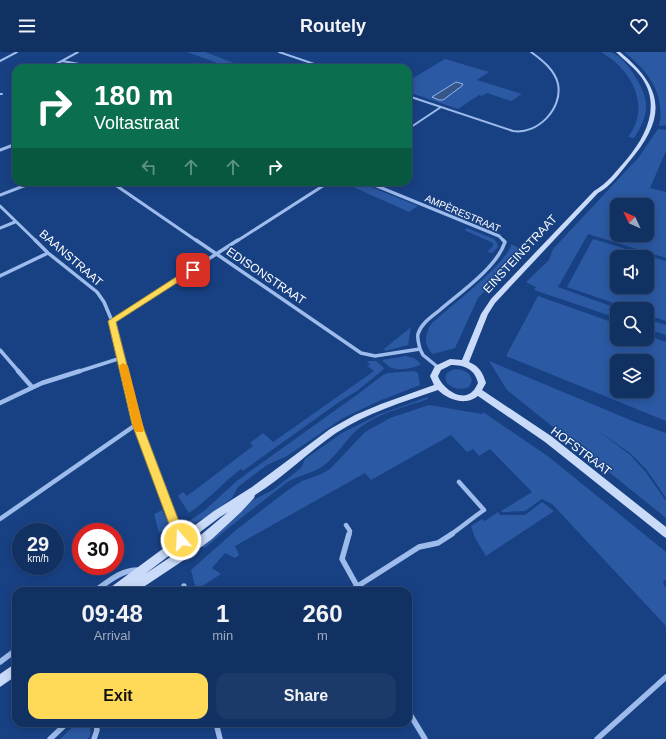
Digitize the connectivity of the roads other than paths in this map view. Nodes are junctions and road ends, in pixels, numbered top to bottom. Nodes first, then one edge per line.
1 (17, 52) edge
2 (78, 52) edge
3 (279, 52) edge
4 (531, 52) edge
5 (618, 52) edge
6 (0, 61) edge
7 (62, 61) junction
8 (56, 64) edge
9 (79, 64) edge
10 (314, 64) edge
11 (412, 97) edge
12 (441, 107) junction
13 (412, 126) edge
14 (12, 146) edge
15 (0, 150) edge
16 (24, 186) edge
17 (117, 186) edge
18 (323, 186) edge
19 (377, 186) edge
20 (0, 195) edge
21 (0, 206) edge
22 (15, 222) junction
23 (0, 228) edge
24 (48, 253) junction
25 (217, 255) junction
26 (0, 276) edge
27 (112, 321) junction
28 (420, 349) junction
29 (0, 350) edge
30 (121, 358) junction
31 (465, 363) junction
32 (439, 368) junction
33 (32, 387) junction
34 (438, 387) junction
35 (478, 392) junction
36 (0, 403) edge
37 (137, 424) junction
38 (459, 482) dead end
39 (255, 490) junction
40 (0, 520) edge
41 (346, 525) dead end
42 (666, 534) edge
43 (181, 540) junction
44 (141, 570) junction
45 (357, 586) joint
46 (100, 587) edge
47 (120, 587) edge
48 (134, 587) edge
49 (12, 653) edge
50 (0, 662) edge
51 (12, 672) edge
52 (666, 677) edge
53 (0, 681) edge
54 (412, 718) edge
55 (63, 727) edge
56 (97, 727) edge
57 (217, 727) edge
58 (50, 739) edge
59 (94, 739) edge
60 (220, 739) edge
61 (425, 739) edge
62 (597, 739) edge

1 - 6 street
2 - 7 street
3 - 10 street
4 - 12 street
5 - 31 main road, EINSTEINSTRAAT
7 - 8 street
7 - 9 street
11 - 12 street
12 - 13 street
14 - 15 street
16 - 20 street
17 - 25 street, EDISONSTRAAT
18 - 25 street
19 - 28 street, AMPÈRESTRAAT
21 - 22 street, BAANSTRAAT
22 - 23 street
22 - 24 street, BAANSTRAAT
24 - 26 street
24 - 27 street, BAANSTRAAT
25 - 27 street
25 - 28 street, EDISONSTRAAT
27 - 30 street, BAANSTRAAT
28 - 32 street
29 - 33 street
30 - 33 street
30 - 37 street, BAANSTRAAT
31 - 32 main road
31 - 35 main road
32 - 34 main road
33 - 36 street
34 - 35 main road
34 - 39 main road
35 - 42 main road, HOFSTRAAT
37 - 40 street
37 - 43 street, BAANSTRAAT
38 - 45 street
39 - 43 main road
39 - 48 main road
41 - 45 street
43 - 44 main road
44 - 46 street
44 - 47 main road
49 - 50 street
51 - 53 main road
52 - 62 street
54 - 61 street
55 - 58 street
56 - 59 street
57 - 60 street

